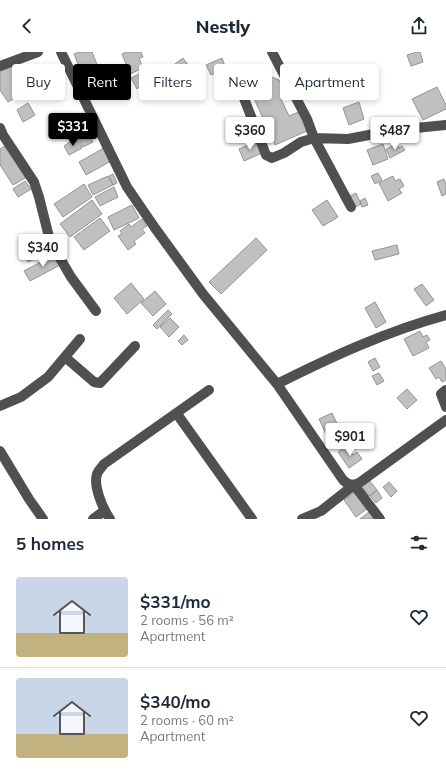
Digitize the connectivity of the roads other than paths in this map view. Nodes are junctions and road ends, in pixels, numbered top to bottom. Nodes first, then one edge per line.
1 (38, 52) edge
2 (61, 52) edge
3 (272, 52) edge
4 (0, 66) edge
5 (245, 100) edge
6 (446, 124) edge
7 (1, 133) edge
8 (314, 138) junction
9 (351, 207) dead end
10 (96, 311) dead end
11 (446, 315) edge
12 (80, 339) dead end
13 (135, 346) dead end
14 (65, 357) junction
15 (277, 384) junction
16 (209, 390) dead end
17 (446, 390) edge
18 (0, 406) edge
19 (446, 407) edge
20 (177, 414) junction
21 (446, 420) edge
22 (0, 452) edge
23 (354, 485) junction
24 (107, 515) edge
25 (43, 519) edge
26 (93, 519) edge
27 (252, 519) edge
28 (302, 519) edge
29 (380, 519) edge

1 - 4 street
2 - 15 street
3 - 8 street
5 - 8 street
6 - 8 street
7 - 10 street
8 - 9 street
11 - 15 street
12 - 14 street
13 - 14 street
14 - 18 street
15 - 23 street
16 - 20 street
17 - 19 street
20 - 24 street
20 - 27 street
21 - 23 street
22 - 25 street
23 - 28 street
23 - 29 street
24 - 26 street

